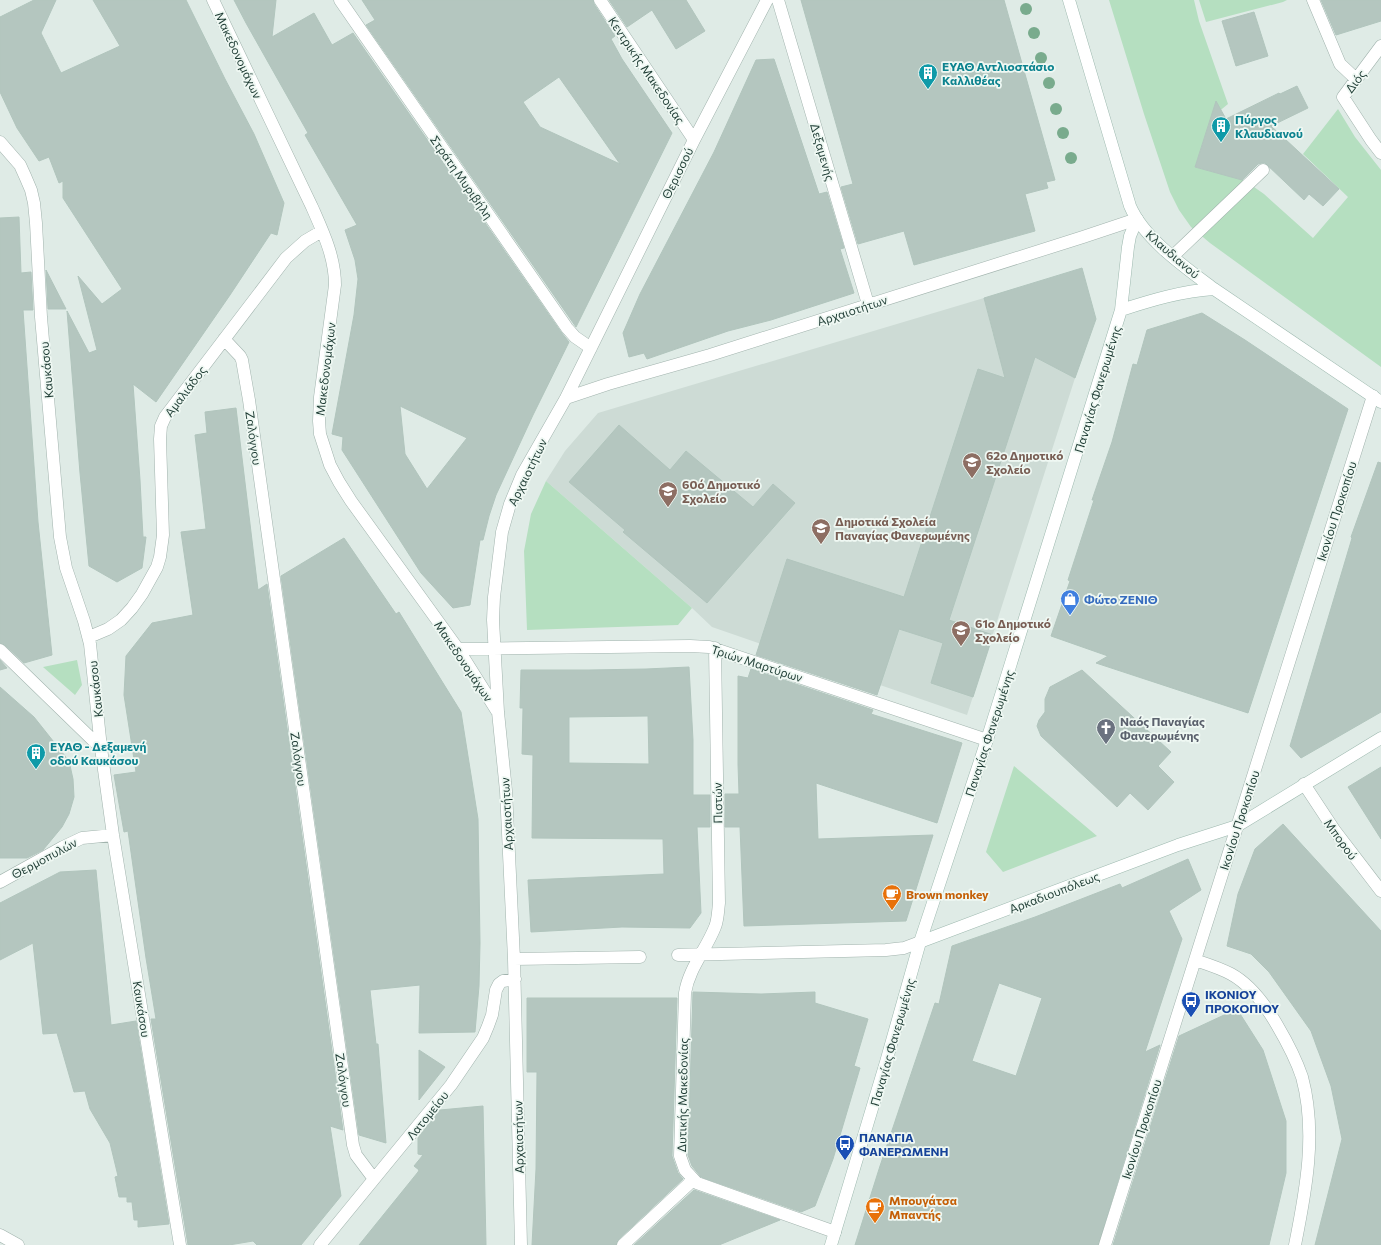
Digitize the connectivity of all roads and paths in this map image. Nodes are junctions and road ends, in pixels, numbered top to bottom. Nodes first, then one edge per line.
1 (213, 0) edge
2 (340, 0) edge
3 (600, 0) edge
4 (767, 0) edge
5 (778, 0) edge
6 (1069, 0) edge
7 (1313, 0) edge
8 (1381, 46) edge
9 (1356, 79) junction
10 (694, 140) junction
11 (0, 142) edge
12 (1381, 153) edge
13 (1263, 170) dead end
14 (1137, 219) junction
15 (322, 231) junction
16 (1173, 256) junction
17 (1214, 289) junction
18 (868, 304) junction
19 (1121, 310) junction
20 (224, 339) junction
21 (591, 348) junction
22 (566, 398) junction
23 (1377, 399) edge
24 (89, 637) junction
25 (715, 648) junction
26 (458, 649) junction
27 (494, 649) junction
28 (0, 650) edge
29 (498, 712) junction
30 (1381, 738) edge
31 (987, 740) junction
32 (101, 748) junction
33 (1304, 784) junction
34 (1237, 826) junction
35 (113, 834) junction
36 (0, 882) edge
37 (1381, 891) edge
38 (920, 942) junction
39 (700, 954) junction
40 (678, 955) dead end
41 (640, 957) dead end
42 (514, 959) junction
43 (1195, 960) junction
44 (514, 979) junction
45 (374, 1179) junction
46 (693, 1180) junction
47 (835, 1232) junction
48 (0, 1235) edge
49 (18, 1245) edge
50 (180, 1245) edge
51 (320, 1245) edge
52 (521, 1245) edge
53 (623, 1245) edge
54 (831, 1245) edge
55 (1105, 1245) edge
56 (1295, 1245) edge

1 - 15 street, Μακεδονομάχων
2 - 21 street, Στράτη Μυριβήλη
3 - 10 street, Κεντρικής Μακεδονίας
4 - 10 street, Θερισσού
5 - 18 street, Δεξαμενής
6 - 14 street, Κλαυδιανού
7 - 9 street
8 - 9 street, Διός
9 - 12 street, Διός
10 - 21 street, Θερισσού
11 - 24 street, Καυκάσου
13 - 16 street
14 - 16 street, Κλαυδιανού
14 - 18 street, Αρχαιοτήτων
14 - 19 street, Παναγίας Φανερωμένης
15 - 20 street, Αμαλιάδος
15 - 26 street, Μακεδονομάχων
16 - 17 street, Κλαυδιανού
17 - 19 street
17 - 23 street, Κλαυδιανού
18 - 22 street, Αρχαιοτήτων
19 - 31 street, Παναγίας Φανερωμένης
20 - 24 street, Αμαλιάδος
20 - 45 street, Ζαλόγγου
21 - 22 street, Αρχαιοτήτων
22 - 27 street, Αρχαιοτήτων
23 - 34 street, Ικονίου Προκοπίου
24 - 32 street, Καυκάσου
25 - 27 street, Τριών Μαρτύρων
25 - 31 street, Τριών Μαρτύρων
25 - 39 street, Πιστών
26 - 27 street, Τριών Μαρτύρων
26 - 29 street, Μακεδονομάχων
27 - 29 street, Αρχαιοτήτων
28 - 32 street
29 - 42 street, Αρχαιοτήτων
30 - 33 street, Αρκαδιουπόλεως
31 - 38 street, Παναγίας Φανερωμένης
32 - 35 street, Καυκάσου
33 - 34 street, Αρκαδιουπόλεως
33 - 37 street, Μπορού
34 - 38 street, Αρκαδιουπόλεως
34 - 43 street, Ικονίου Προκοπίου
35 - 36 street, Θερμοπυλών
35 - 50 street, Καυκάσου
38 - 39 street, Αρκαδιουπόλεως
38 - 47 street, Παναγίας Φανερωμένης
39 - 40 street, Αρκαδιουπόλεως
39 - 46 street, Δυτικής Μακεδονίας
41 - 42 street
42 - 44 street, Αρχαιοτήτων
43 - 55 street, Ικονίου Προκοπίου
43 - 56 street
44 - 45 street, Λατομείου
44 - 52 street, Αρχαιοτήτων
45 - 51 street, Λατομείου
46 - 47 street
46 - 53 street
47 - 54 street, Παναγίας Φανερωμένης
48 - 49 street

